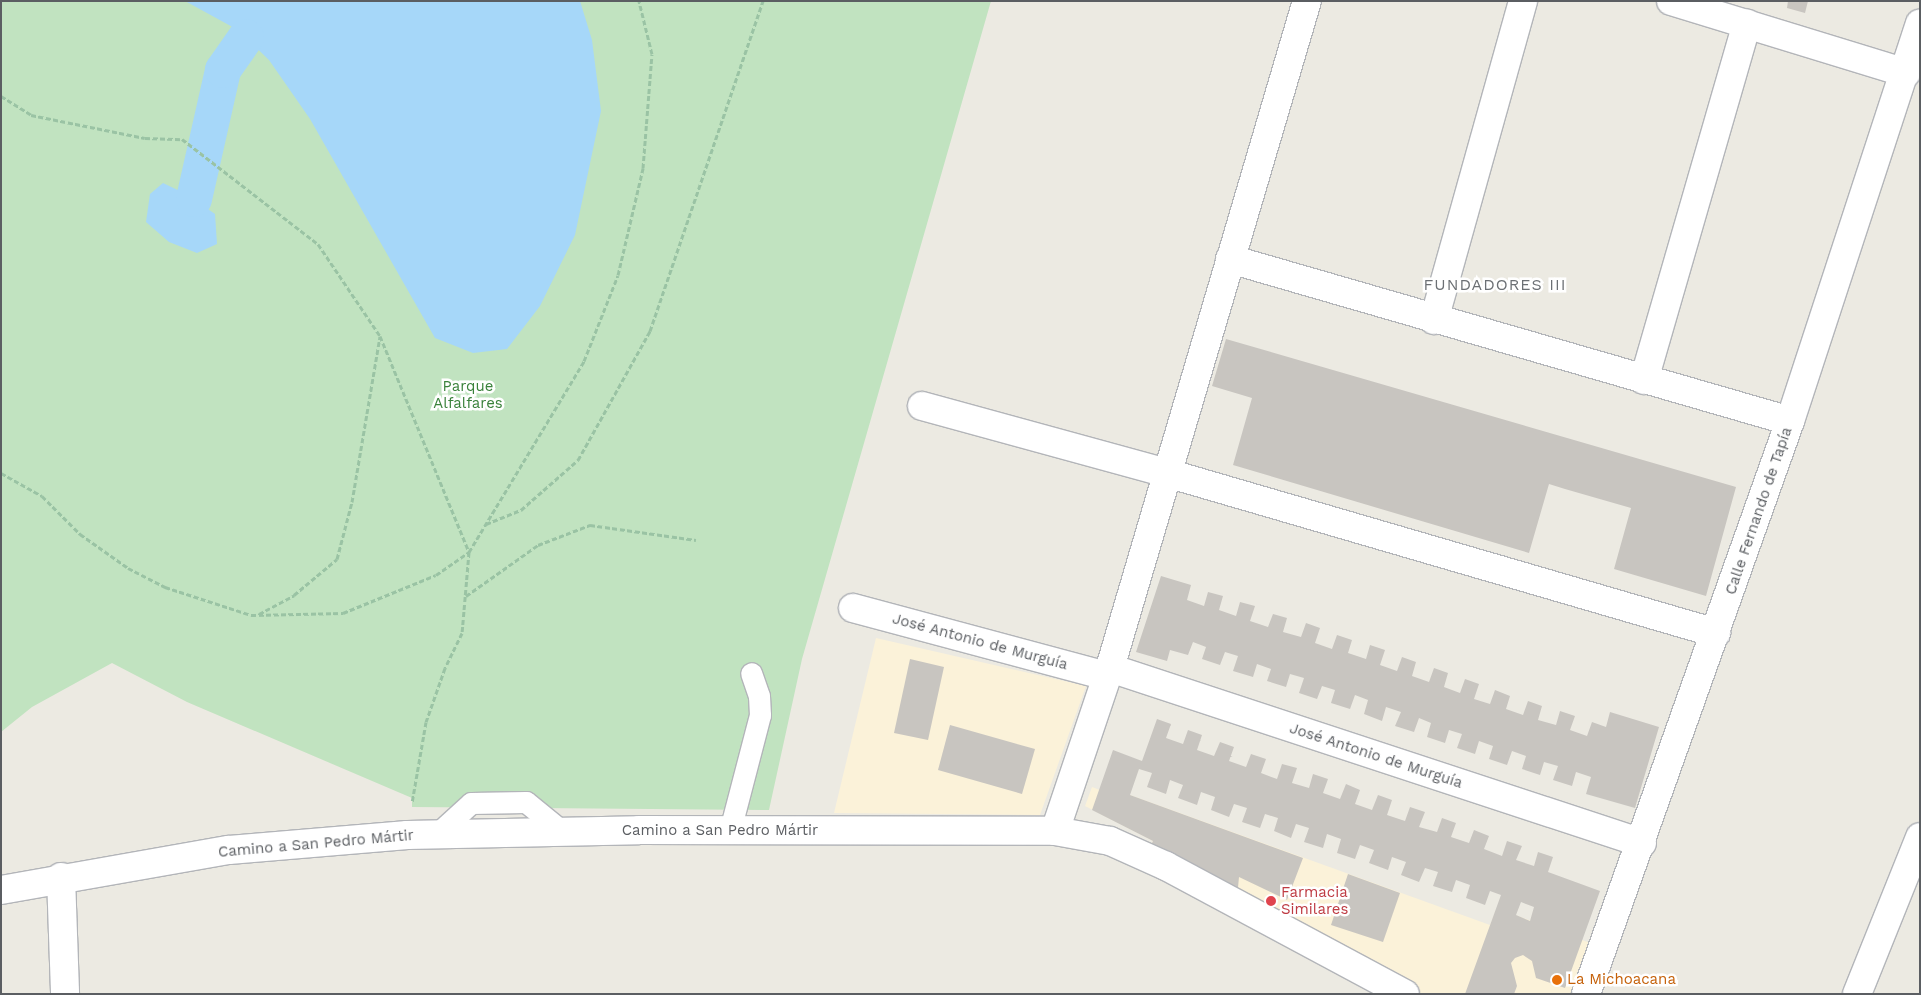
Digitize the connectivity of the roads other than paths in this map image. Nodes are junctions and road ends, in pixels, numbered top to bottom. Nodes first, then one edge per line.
1 (1307, 1) edge
2 (1524, 1) edge
3 (1671, 1) edge
4 (1747, 24) junction
5 (1920, 24) edge
6 (1906, 73) junction
7 (1230, 259) junction
8 (1434, 320) junction
9 (1644, 380) junction
10 (922, 406) dead end
11 (1790, 421) junction
12 (1167, 473) junction
13 (853, 608) dead end
14 (1716, 633) junction
15 (1109, 672) junction
16 (751, 674) dead end
17 (730, 830) junction
18 (1055, 831) junction
19 (1920, 837) edge
20 (1642, 843) junction
21 (61, 877) junction
22 (1, 890) edge
23 (65, 994) edge
24 (1405, 994) edge
25 (1586, 994) edge
26 (1857, 994) edge

1 - 7 street
2 - 8 street
3 - 4 street
4 - 6 street
4 - 9 street
5 - 6 street, Calle Fernando de Tapía
6 - 11 street, Calle Fernando de Tapía
7 - 8 street
7 - 12 street
8 - 9 street
9 - 11 street
10 - 12 street
11 - 14 street, Calle Fernando de Tapía
12 - 14 street
12 - 15 street
13 - 15 street, José Antonio de Murguía
14 - 20 street, Calle Fernando de Tapía
15 - 18 street
15 - 20 street, José Antonio de Murguía
16 - 17 lane
17 - 18 street, Camino a San Pedro Mártir
17 - 21 street, Camino a San Pedro Mártir
18 - 24 street, Camino a San Pedro Mártir
19 - 26 street
20 - 25 street, Calle Fernando de Tapía
21 - 22 street, Camino a San Pedro Mártir
21 - 23 street

